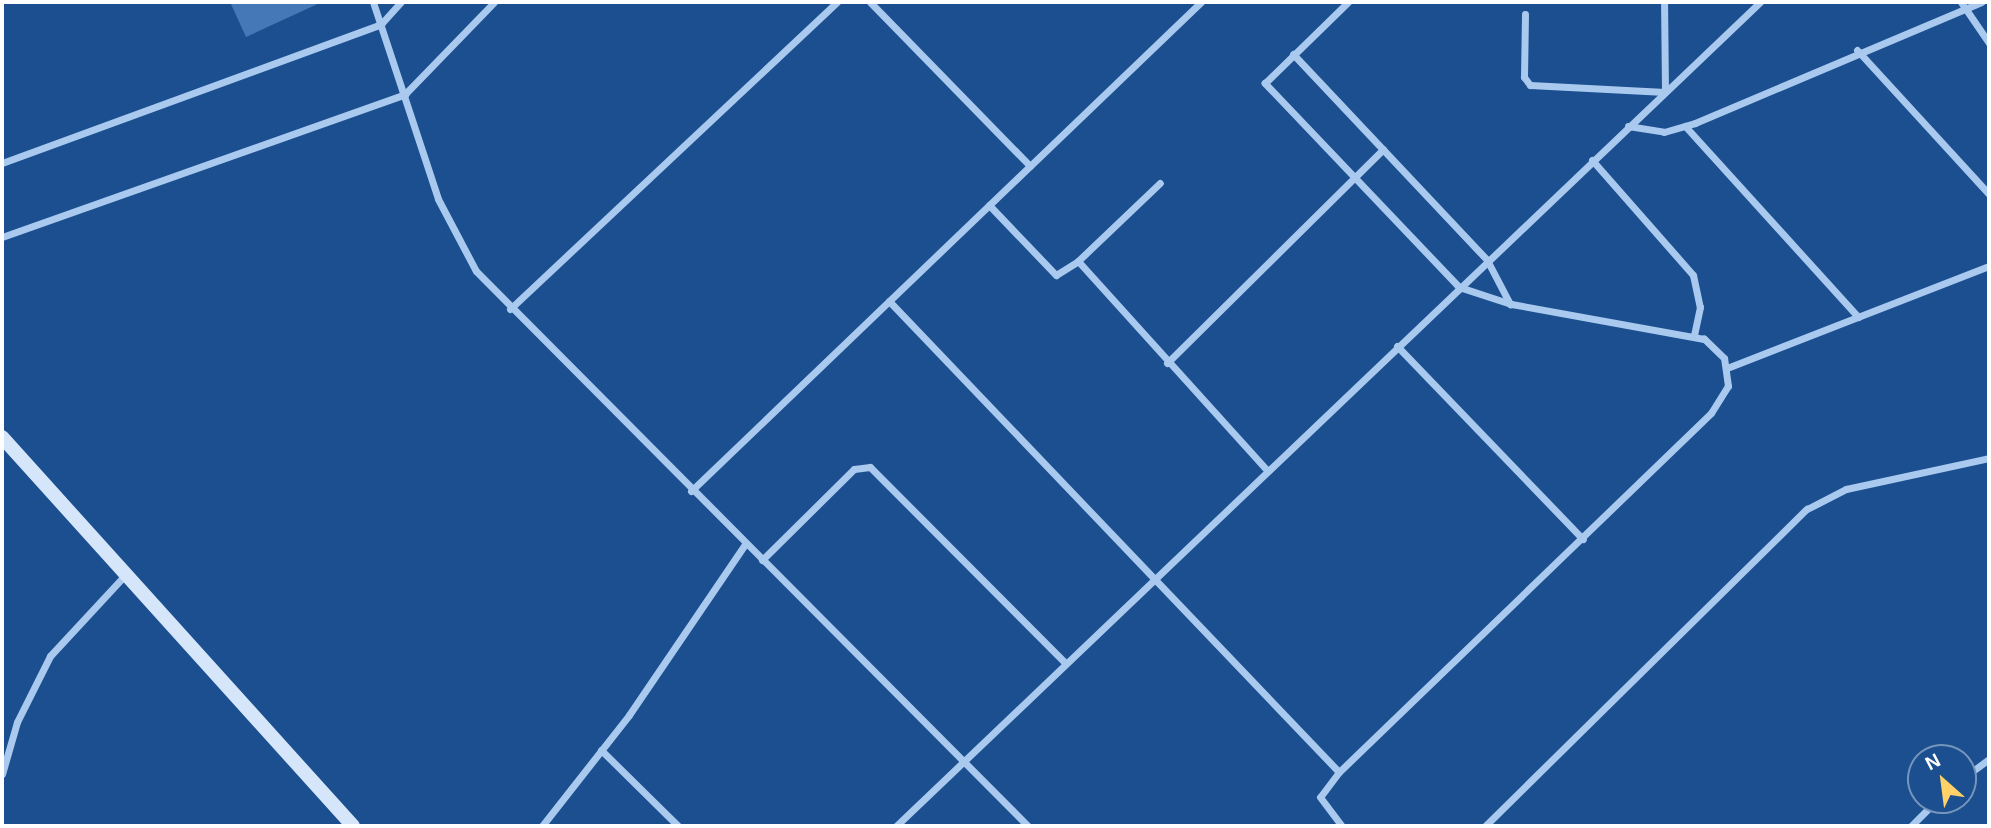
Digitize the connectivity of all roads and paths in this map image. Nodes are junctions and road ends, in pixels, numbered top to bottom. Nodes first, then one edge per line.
1 (373, 2) edge
2 (401, 2) edge
3 (494, 2) edge
4 (837, 2) edge
5 (870, 2) edge
6 (1201, 2) edge
7 (1348, 2) edge
8 (1664, 2) edge
9 (1759, 2) edge
10 (1981, 2) edge
11 (1961, 6) edge
12 (1525, 15) dead end
13 (381, 24) junction
14 (1989, 43) edge
15 (1857, 50) junction
16 (1293, 54) junction
17 (1665, 92) junction
18 (405, 94) junction
19 (1628, 126) junction
20 (1685, 126) junction
21 (1383, 149) junction
22 (1592, 160) junction
23 (2, 163) edge
24 (1030, 166) junction
25 (1355, 177) junction
26 (1160, 183) dead end
27 (1989, 194) edge
28 (989, 205) junction
29 (2, 236) edge
30 (1487, 260) junction
31 (1078, 261) junction
32 (1989, 266) edge
33 (1459, 287) junction
34 (889, 301) junction
35 (1511, 304) junction
36 (510, 309) junction
37 (1858, 317) junction
38 (1694, 336) junction
39 (1397, 346) junction
40 (1167, 363) junction
41 (1727, 368) junction
42 (2, 436) edge
43 (1989, 458) edge
44 (1267, 470) junction
45 (691, 491) junction
46 (1583, 539) junction
47 (745, 544) junction
48 (762, 560) junction
49 (124, 576) junction
50 (1154, 578) junction
51 (1065, 663) junction
52 (601, 750) junction
53 (962, 760) junction
54 (1339, 772) junction
55 (2, 774) edge
56 (353, 826) edge
57 (542, 826) edge
58 (678, 826) edge
59 (896, 826) edge
60 (1028, 826) edge
61 (1342, 826) edge
62 (1485, 826) edge

1 - 13 street
2 - 13 street
3 - 18 street
4 - 36 street
5 - 24 street
6 - 24 street
7 - 16 street
8 - 17 street
9 - 17 street
10 - 11 street
11 - 14 street
11 - 15 street
12 - 17 street
13 - 18 street
13 - 23 street
15 - 20 street
15 - 27 street
16 - 21 street
16 - 25 street
17 - 19 street
18 - 29 street
18 - 36 street
19 - 20 street
19 - 22 street
20 - 37 street
21 - 25 street
21 - 30 street
22 - 30 street
22 - 38 street
24 - 28 street
25 - 33 street
25 - 40 street
26 - 31 street
28 - 31 street
28 - 34 street
30 - 33 street
30 - 35 street
31 - 40 street
32 - 37 street
33 - 35 street
33 - 39 street
34 - 45 street
34 - 50 street
35 - 38 street
36 - 45 street
37 - 41 street
38 - 41 street
39 - 44 street
39 - 46 street
40 - 44 street
41 - 46 street
42 - 49 main road
43 - 62 street
44 - 50 street
45 - 47 street
46 - 54 street
47 - 48 street
47 - 52 street
48 - 51 street
48 - 53 street
49 - 55 street
49 - 56 main road
50 - 51 street
50 - 54 street
51 - 53 street
52 - 57 street
52 - 58 street
53 - 59 street
53 - 60 street
54 - 61 street

